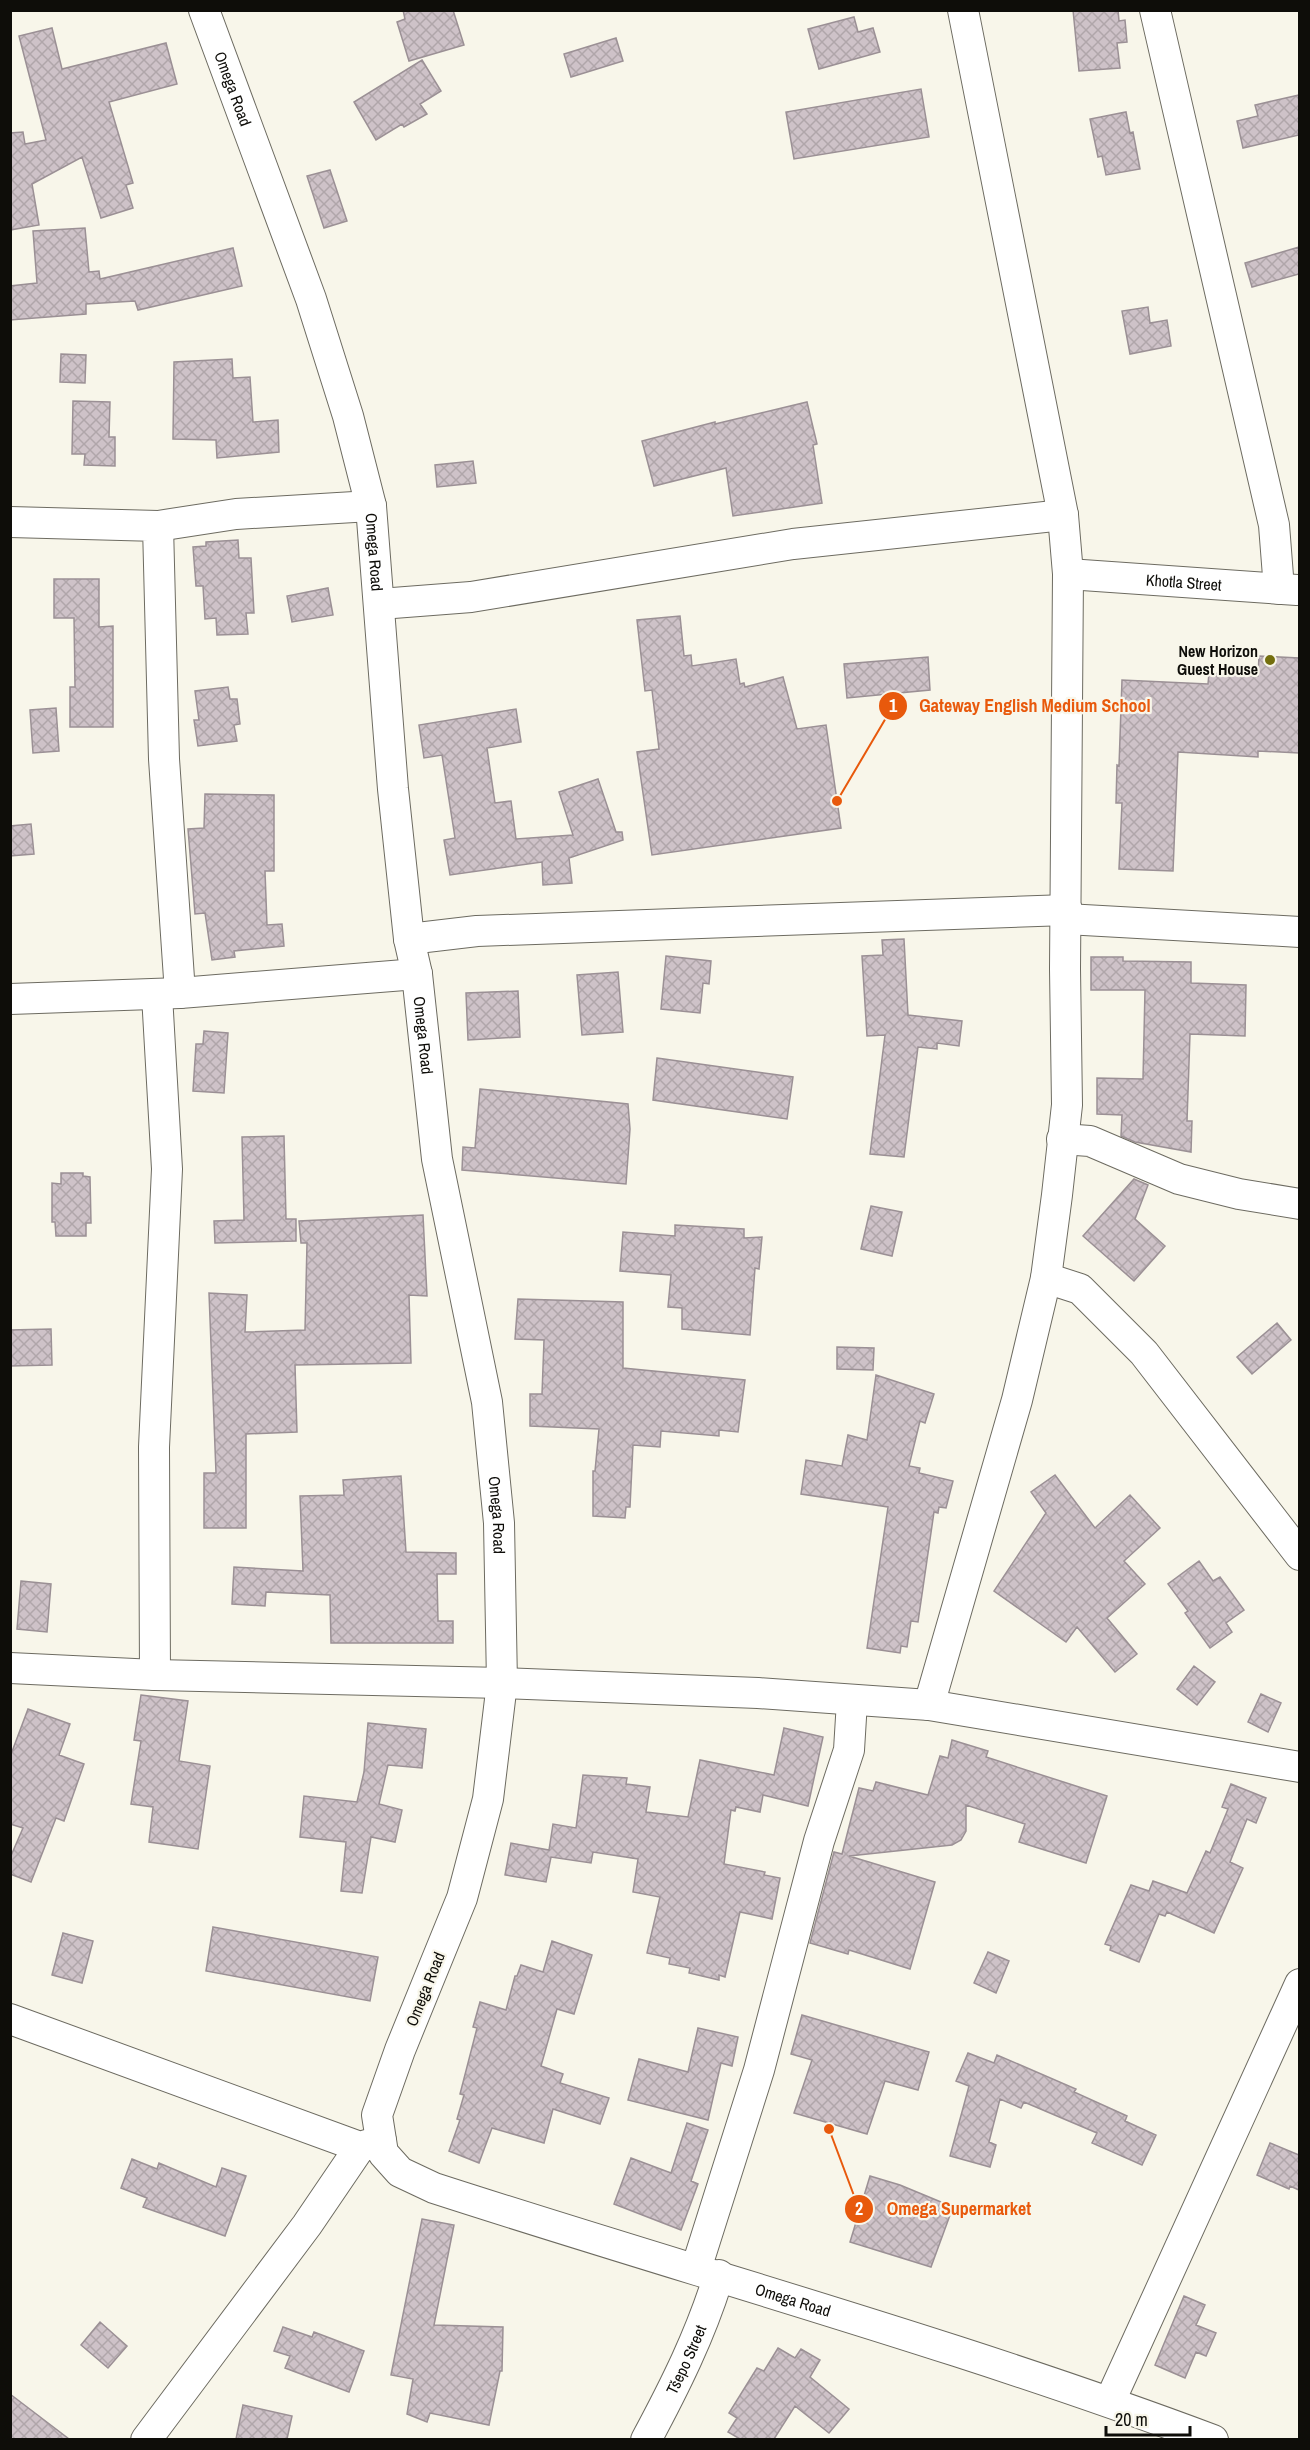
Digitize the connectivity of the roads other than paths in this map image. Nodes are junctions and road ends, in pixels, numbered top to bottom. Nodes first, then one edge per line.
1 (204, 10) edge
2 (963, 10) edge
3 (1155, 10) edge
4 (371, 506) junction
5 (1063, 515) junction
6 (10, 522) edge
7 (158, 526) junction
8 (1068, 574) junction
9 (1289, 590) edge
10 (380, 604) junction
11 (1067, 914) junction
12 (1299, 932) edge
13 (409, 939) junction
14 (417, 974) junction
15 (168, 994) junction
16 (10, 999) edge
17 (1062, 1139) junction
18 (1299, 1204) edge
19 (1046, 1278) junction
20 (1299, 1554) edge
21 (10, 1668) edge
22 (154, 1675) junction
23 (502, 1683) junction
24 (852, 1701) junction
25 (929, 1705) junction
26 (1299, 1767) edge
27 (1299, 1984) edge
28 (10, 2019) edge
29 (371, 2144) junction
30 (707, 2272) junction
31 (1110, 2401) junction
32 (146, 2439) edge
33 (646, 2439) edge
34 (1213, 2439) edge

1 - 4 street, Omega Road
2 - 5 street
3 - 9 street
4 - 7 street
4 - 10 street, Omega Road
5 - 8 street
5 - 10 street
6 - 7 street
7 - 15 street
8 - 9 street, Khotla Street
8 - 11 street
10 - 13 street, Omega Road
11 - 12 street
11 - 13 street
11 - 17 street
13 - 14 street, Omega Road
14 - 15 street
14 - 23 street, Omega Road
15 - 16 street
15 - 22 street
17 - 18 street
17 - 19 street
19 - 20 street
19 - 25 street
21 - 22 street
22 - 23 street
23 - 24 street
23 - 29 street, Omega Road
24 - 25 street
24 - 30 street, Tšepo Street
25 - 26 street
27 - 31 street
28 - 29 street
29 - 30 street, Omega Road
29 - 32 street
30 - 31 street, Omega Road
30 - 33 street, Tšepo Street
31 - 34 street, Omega Road

